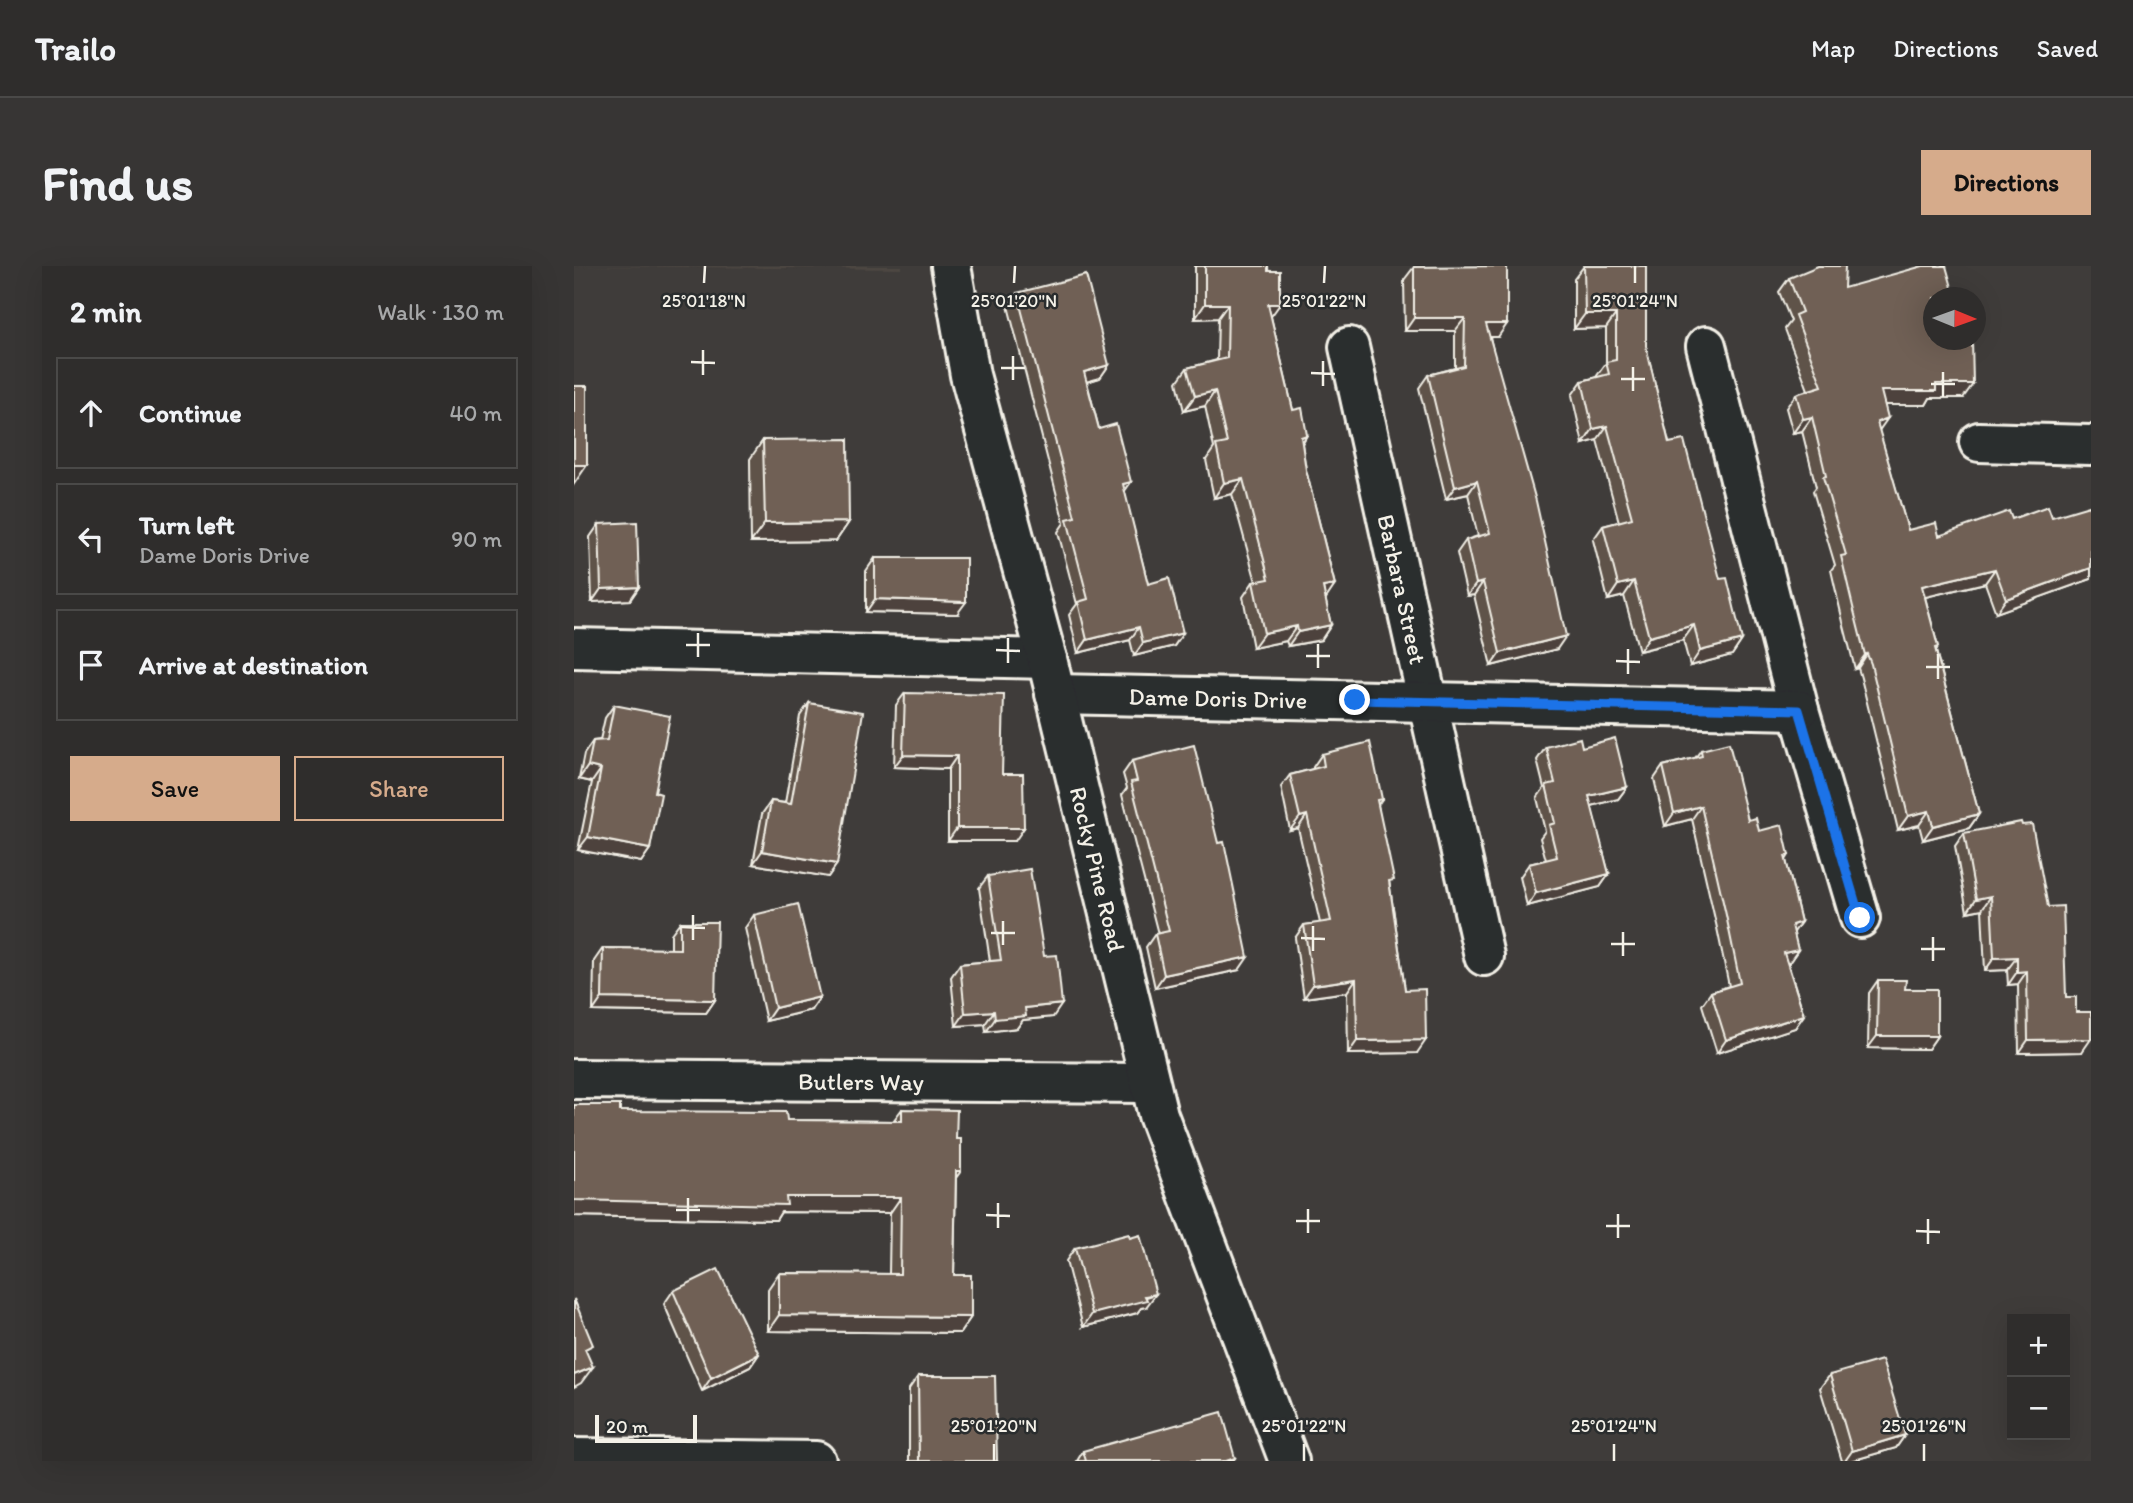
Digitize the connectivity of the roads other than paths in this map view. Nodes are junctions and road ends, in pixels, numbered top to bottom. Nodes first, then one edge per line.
1 (951, 266) edge
2 (1706, 346) dead end
3 (1349, 347) dead end
4 (1979, 442) dead end
5 (2091, 445) edge
6 (574, 648) edge
7 (1051, 676) junction
8 (1428, 702) junction
9 (1799, 710) junction
10 (1860, 918) dead end
11 (1484, 956) dead end
12 (574, 1079) edge
13 (1149, 1083) junction
14 (574, 1458) edge
15 (816, 1461) edge
16 (1289, 1461) edge

1 - 7 street, Rocky Pine Road
2 - 9 street
3 - 8 street, Barbara Street
4 - 5 street
6 - 7 street, Dame Doris Drive
7 - 8 street, Dame Doris Drive
7 - 13 street, Rocky Pine Road
8 - 9 street, Dame Doris Drive
8 - 11 street, Barbara Street
9 - 10 street
12 - 13 street, Butlers Way
13 - 16 street, Rocky Pine Road
14 - 15 street

